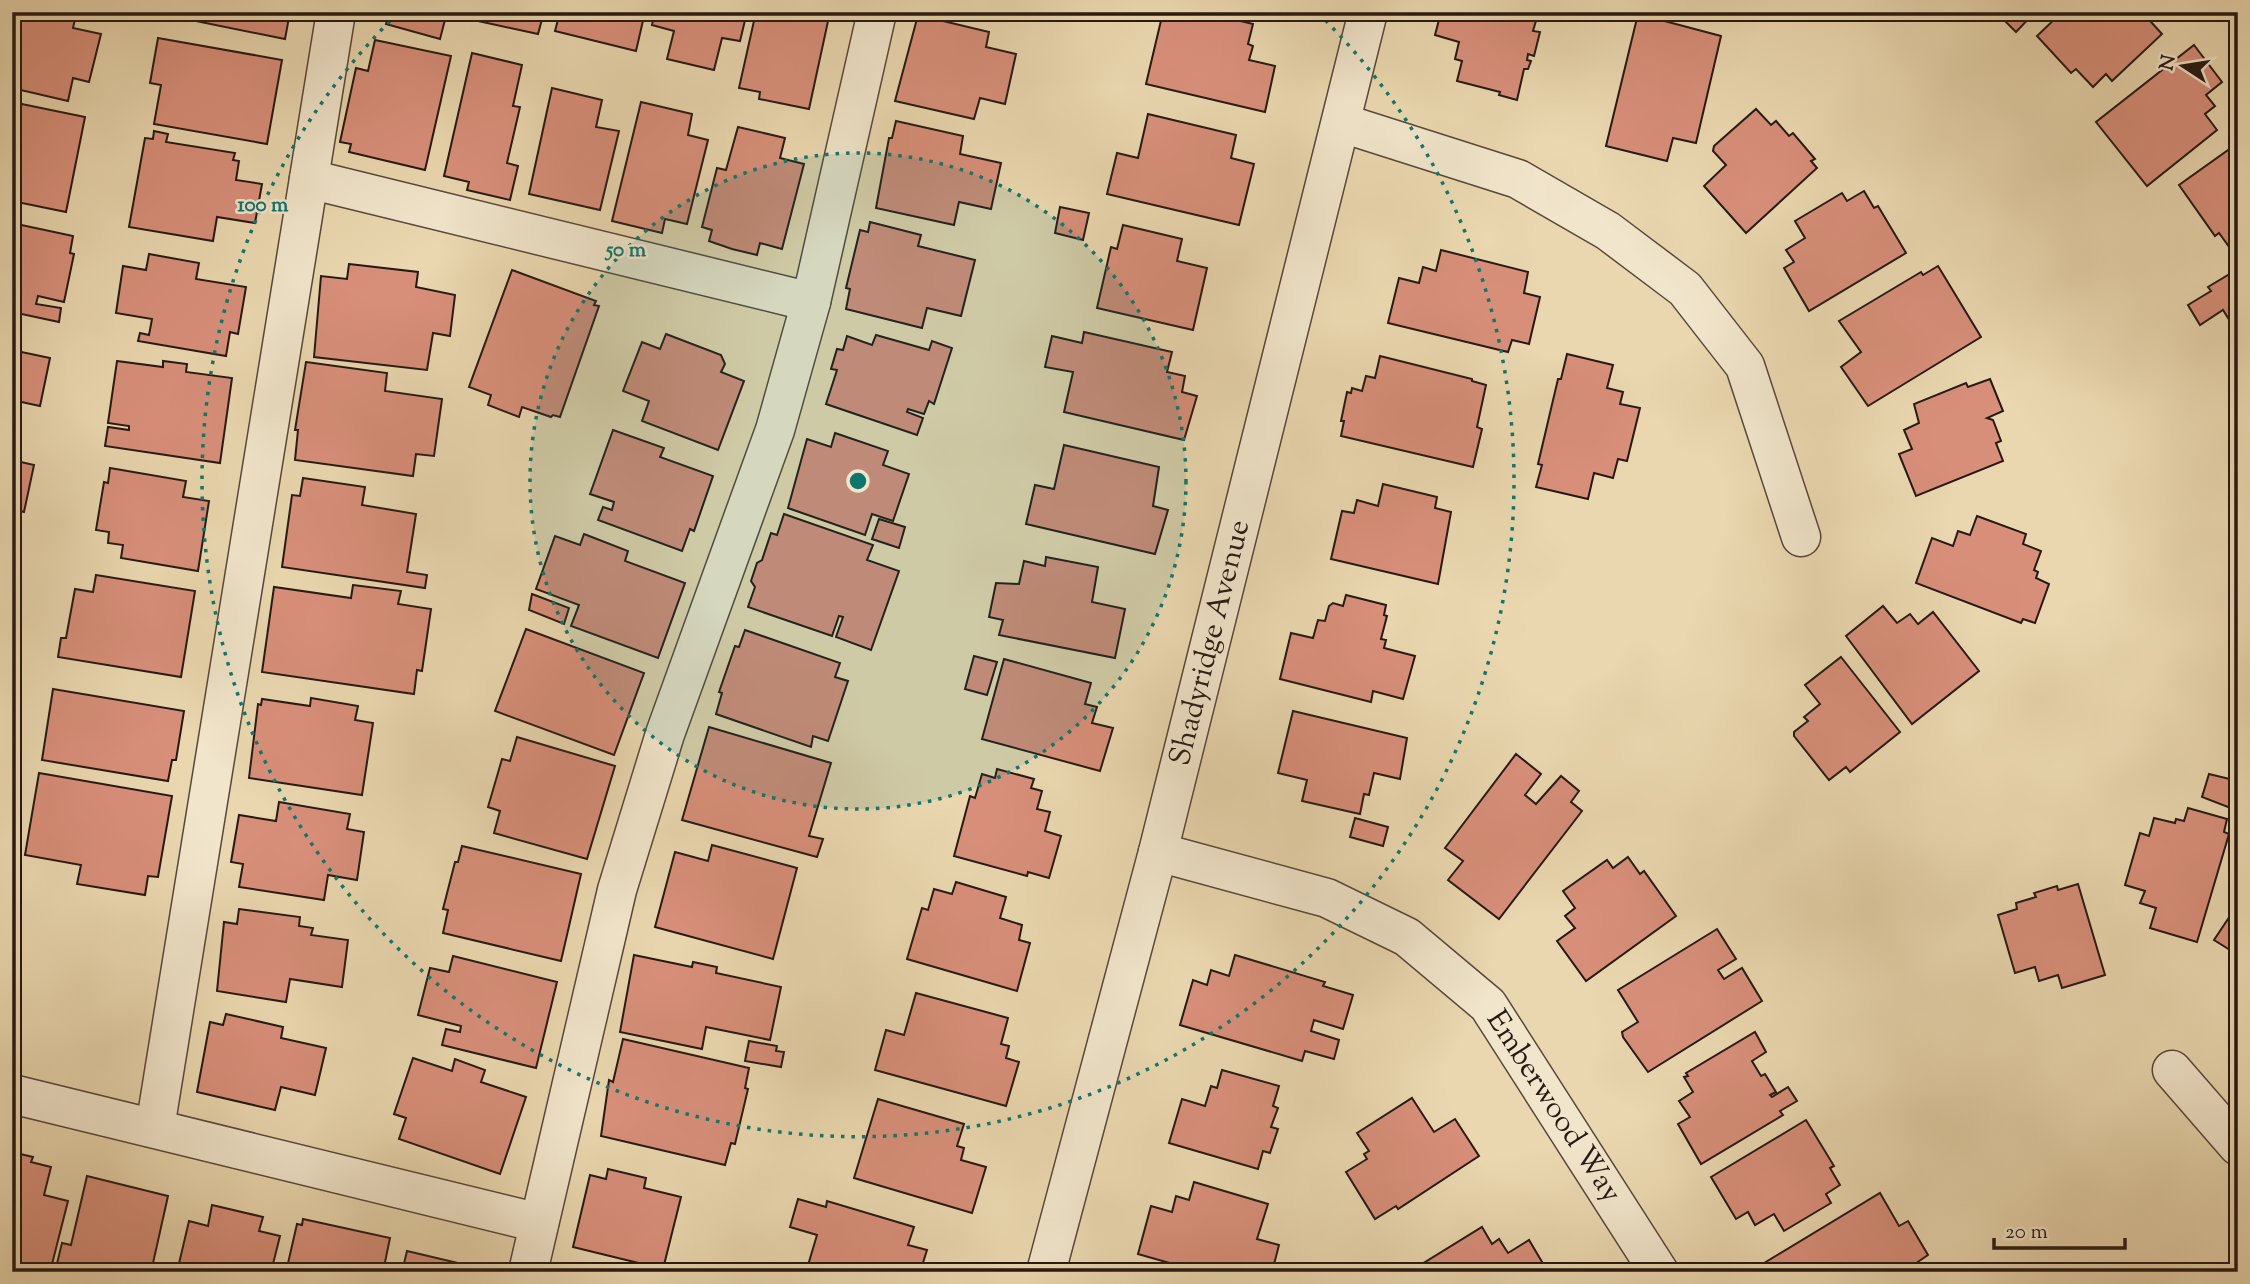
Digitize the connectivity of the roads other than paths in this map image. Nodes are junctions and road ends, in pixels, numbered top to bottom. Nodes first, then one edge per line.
1 (336, 12) edge
2 (877, 12) edge
3 (1368, 12) edge
4 (1342, 122) junction
5 (309, 179) junction
6 (811, 302) junction
7 (1801, 537) dead end
8 (1158, 852) junction
9 (2172, 1070) dead end
10 (12, 1094) edge
11 (155, 1128) junction
12 (2238, 1146) edge
13 (539, 1223) junction
14 (528, 1272) edge
15 (1046, 1272) edge
16 (1660, 1272) edge

1 - 5 street
2 - 6 street
3 - 4 street, Shadyridge Avenue
4 - 7 street
4 - 8 street, Shadyridge Avenue
5 - 6 street
5 - 11 street
6 - 13 street
8 - 15 street, Shadyridge Avenue
8 - 16 street, Emberwood Way
9 - 12 street
10 - 11 street
11 - 13 street
13 - 14 street

